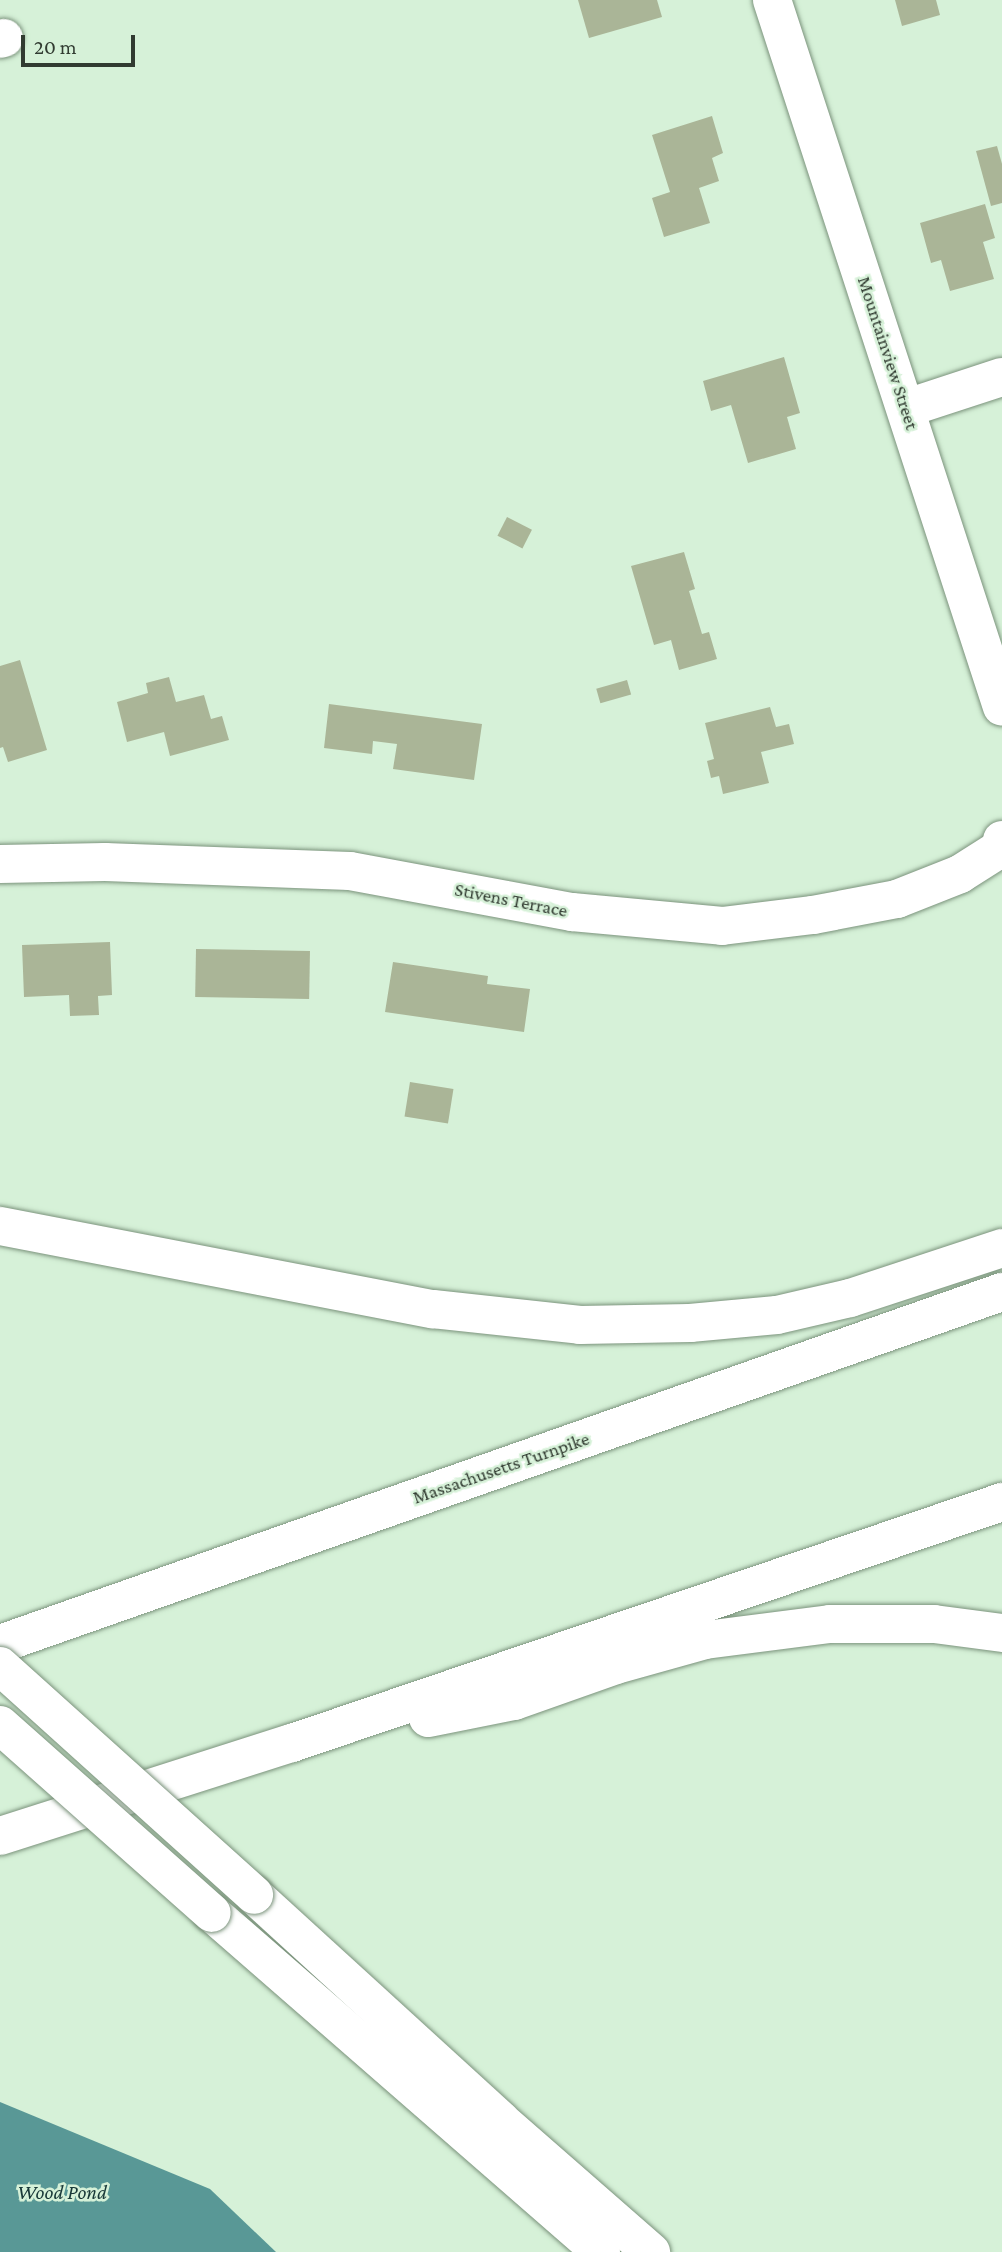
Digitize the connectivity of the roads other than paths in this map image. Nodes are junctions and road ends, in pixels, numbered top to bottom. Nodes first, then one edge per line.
1 (772, 0) edge
2 (1002, 377) edge
3 (907, 408) junction
4 (1002, 707) edge
5 (1002, 840) edge
6 (0, 864) edge
7 (0, 1226) edge
8 (1002, 1248) edge
9 (1002, 1292) edge
10 (1002, 1502) edge
11 (1002, 1633) edge
12 (0, 1644) edge
13 (0, 1666) edge
14 (0, 1725) edge
15 (292, 1743) junction
16 (0, 1836) edge
17 (601, 2252) edge
18 (651, 2252) edge

1 - 3 main road, Mountainview Street
2 - 3 main road
3 - 4 main road, Mountainview Street
5 - 6 main road, Stivens Terrace
7 - 8 main road
9 - 12 main road, Massachusetts Turnpike
10 - 15 main road
11 - 15 main road
13 - 18 main road, bridge
14 - 17 main road, bridge
15 - 16 main road

